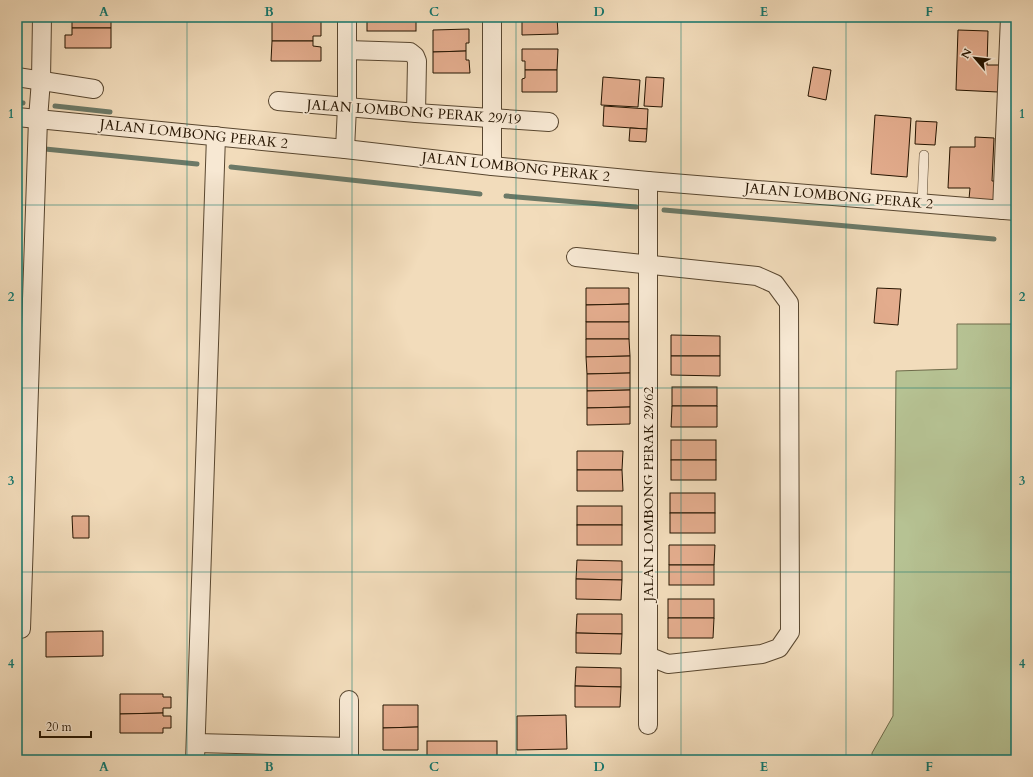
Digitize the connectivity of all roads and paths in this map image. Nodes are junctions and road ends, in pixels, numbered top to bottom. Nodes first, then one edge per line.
1 (42, 17) edge
2 (347, 17) edge
3 (492, 17) edge
4 (1010, 17) edge
5 (347, 50) junction
6 (17, 77) edge
7 (41, 80) junction
8 (94, 89) dead end
9 (278, 101) dead end
10 (347, 107) junction
11 (416, 113) junction
12 (17, 117) edge
13 (492, 118) junction
14 (38, 119) junction
15 (549, 122) dead end
16 (216, 136) junction
17 (345, 149) junction
18 (924, 155) dead end
19 (492, 166) junction
20 (648, 181) junction
21 (922, 203) junction
22 (1009, 210) edge
23 (576, 257) dead end
24 (648, 263) junction
25 (21, 629) dead end
26 (648, 656) junction
27 (349, 700) dead end
28 (648, 725) dead end
29 (195, 752) edge
30 (349, 754) edge

1 - 7 street
2 - 5 street
3 - 13 street
4 - 22 street
5 - 10 street
5 - 11 street
6 - 7 street
7 - 8 street
7 - 14 street
9 - 10 street, JALAN LOMBONG PERAK 29/19
10 - 11 street, JALAN LOMBONG PERAK 29/19
10 - 17 street
11 - 13 street, JALAN LOMBONG PERAK 29/19
12 - 14 street, JALAN LOMBONG PERAK 2
13 - 15 street, JALAN LOMBONG PERAK 29/19
13 - 19 street
14 - 16 street, JALAN LOMBONG PERAK 2
14 - 25 street
16 - 17 street, JALAN LOMBONG PERAK 2
16 - 29 street
17 - 19 street, JALAN LOMBONG PERAK 2
18 - 21 lane
19 - 20 street, JALAN LOMBONG PERAK 2
20 - 21 street, JALAN LOMBONG PERAK 2
20 - 24 street, JALAN LOMBONG PERAK 29/62
21 - 22 street, JALAN LOMBONG PERAK 2
23 - 24 street
24 - 26 street, JALAN LOMBONG PERAK 29/62
24 - 26 street
26 - 28 street, JALAN LOMBONG PERAK 29/62
27 - 30 street
29 - 30 street

